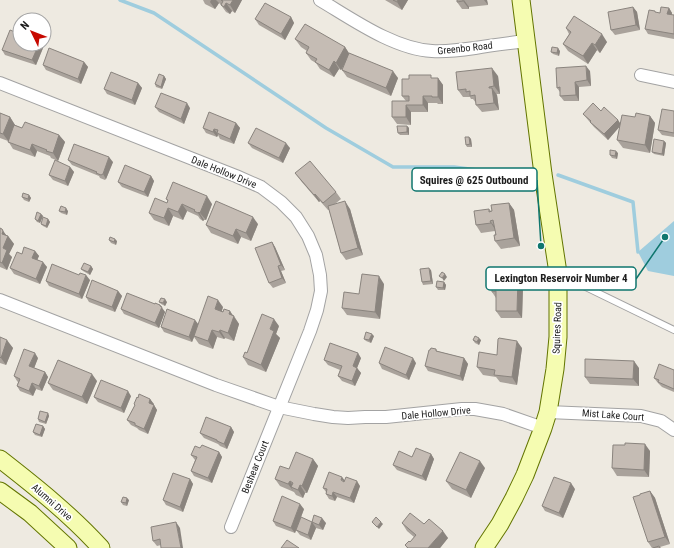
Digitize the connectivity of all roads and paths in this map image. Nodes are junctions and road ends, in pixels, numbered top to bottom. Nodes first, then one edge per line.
1 (320, 0) edge
2 (521, 0) edge
3 (526, 41) junction
4 (641, 75) dead end
5 (674, 82) edge
6 (0, 84) edge
7 (558, 273) junction
8 (0, 300) edge
9 (674, 330) edge
10 (279, 407) junction
11 (546, 420) junction
12 (674, 430) edge
13 (0, 459) edge
14 (0, 491) edge
15 (231, 527) dead end
16 (68, 548) edge
17 (101, 548) edge
18 (484, 548) edge

1 - 3 street, Greenbo Road
2 - 3 street, Squires Road
3 - 7 street, Squires Road
4 - 5 street
6 - 10 street, Dale Hollow Drive
7 - 9 lane
7 - 11 street, Squires Road
8 - 10 street, Dale Hollow Drive
10 - 11 street, Dale Hollow Drive
10 - 15 street, Beshear Court
11 - 12 street, Mist Lake Court
11 - 18 street, Squires Road
13 - 17 street, Alumni Drive
14 - 16 street

